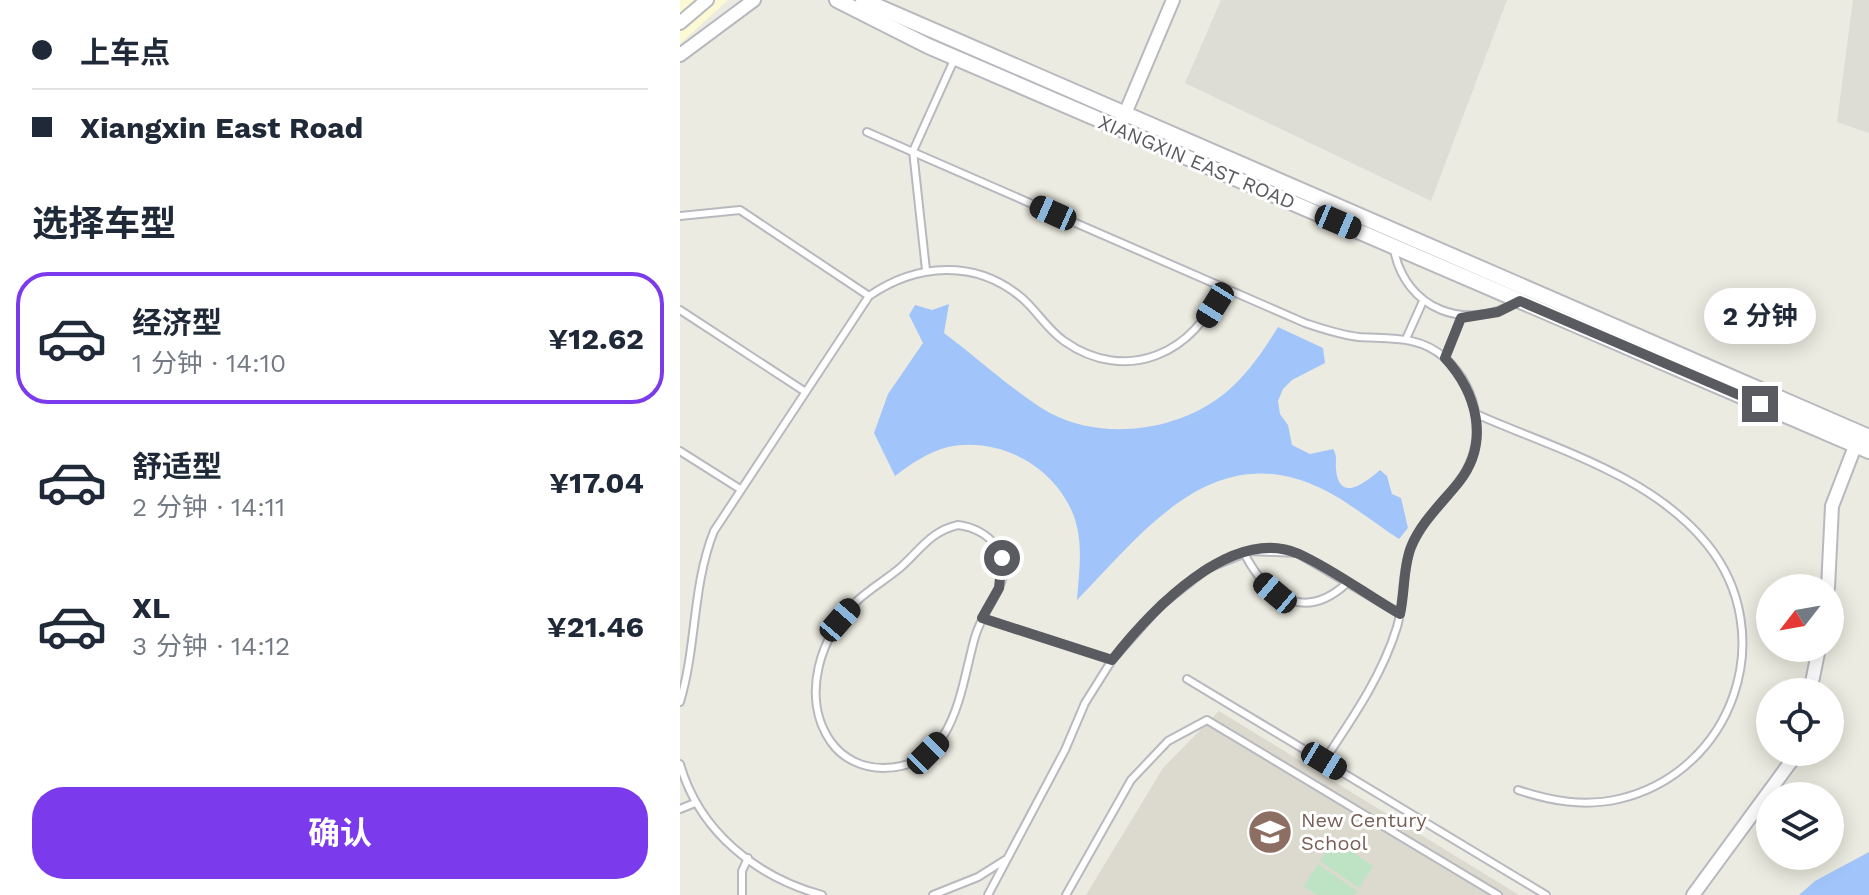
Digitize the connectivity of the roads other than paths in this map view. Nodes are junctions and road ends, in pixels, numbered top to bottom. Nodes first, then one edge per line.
1 (707, 0) edge
2 (754, 0) edge
3 (837, 0) edge
4 (863, 0) edge
5 (1173, 0) edge
6 (680, 26) edge
7 (693, 44) junction
8 (958, 52) junction
9 (680, 55) edge
10 (1122, 122) junction
11 (867, 132) dead end
12 (913, 151) junction
13 (680, 216) edge
14 (1393, 246) junction
15 (926, 270) junction
16 (1221, 286) junction
17 (869, 296) junction
18 (1423, 301) junction
19 (1520, 301) junction
20 (680, 310) edge
21 (1461, 318) junction
22 (1406, 339) junction
23 (1445, 358) junction
24 (804, 391) junction
25 (1476, 414) junction
26 (1863, 442) edge
27 (680, 451) edge
28 (740, 489) junction
29 (1244, 553) junction
30 (1829, 574) edge
31 (1347, 583) junction
32 (1400, 614) junction
33 (982, 618) junction
34 (1112, 660) junction
35 (1187, 679) dead end
36 (680, 702) edge
37 (1324, 761) junction
38 (680, 764) edge
39 (1788, 766) edge
40 (1518, 790) dead end
41 (695, 803) junction
42 (680, 809) edge
43 (748, 858) junction
44 (1008, 858) junction
45 (742, 895) edge
46 (822, 895) edge
47 (933, 895) edge
48 (988, 895) edge
49 (1066, 895) edge
50 (1498, 895) edge
51 (1546, 895) edge
52 (1693, 895) edge

1 - 6 street
2 - 7 street
3 - 8 street, XIANGXIN EAST ROAD
4 - 8 street, XIANGXIN EAST ROAD
5 - 10 street
6 - 7 street
7 - 9 street
8 - 10 street, XIANGXIN EAST ROAD
8 - 12 lane
10 - 14 street, XIANGXIN EAST ROAD
10 - 26 street, XIANGXIN EAST ROAD
11 - 12 lane
12 - 15 lane
12 - 16 lane
13 - 17 lane
14 - 18 lane
14 - 19 street, XIANGXIN EAST ROAD
15 - 16 lane
15 - 17 lane
16 - 22 lane
17 - 24 lane
18 - 21 lane
18 - 22 lane
19 - 21 lane
19 - 26 street, XIANGXIN EAST ROAD
20 - 24 lane
21 - 23 lane
22 - 23 lane
23 - 25 lane
24 - 28 lane
25 - 32 lane
25 - 40 lane
26 - 30 street
27 - 28 lane
28 - 36 lane
29 - 31 lane
29 - 31 lane
29 - 34 lane
31 - 32 lane
32 - 37 lane
33 - 33 lane
33 - 34 lane
34 - 44 lane
35 - 37 lane
37 - 51 lane
38 - 41 lane
39 - 52 street
41 - 42 lane
41 - 43 lane
43 - 45 lane
43 - 46 lane
44 - 47 lane
44 - 48 lane
49 - 50 lane

